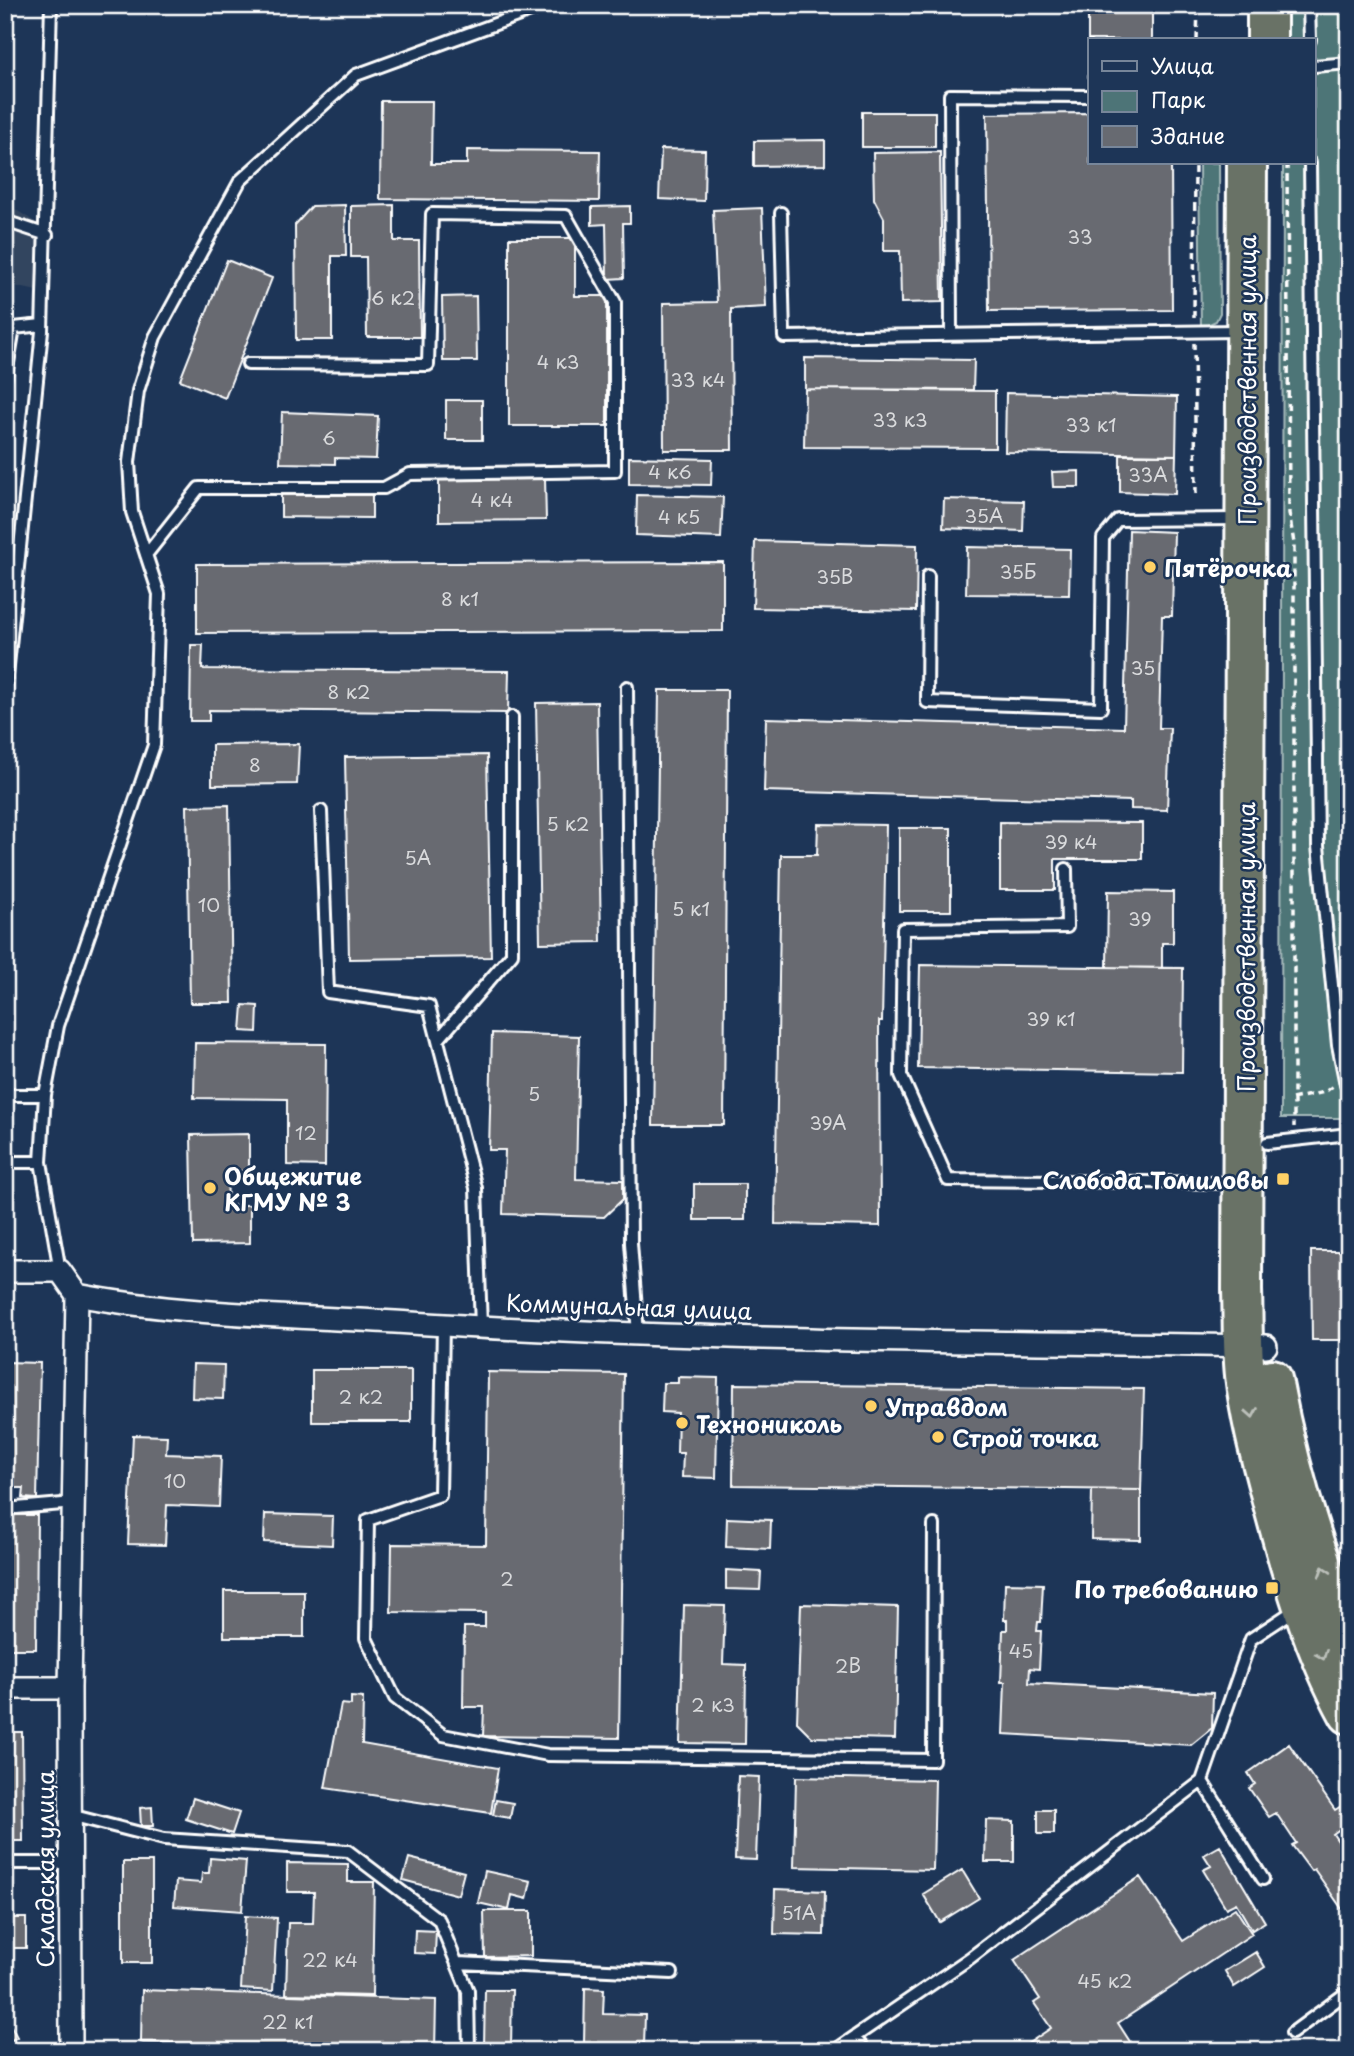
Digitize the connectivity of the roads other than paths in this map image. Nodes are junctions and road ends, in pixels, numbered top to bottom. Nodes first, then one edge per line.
1 (51, 5) edge
2 (547, 5) edge
3 (1247, 5) edge
4 (1267, 5) edge
5 (1309, 5) edge
6 (1247, 38) edge
7 (1267, 38) edge
8 (1310, 38) edge
9 (1349, 63) edge
10 (1316, 66) edge
11 (1088, 96) edge
12 (1247, 164) edge
13 (1267, 164) edge
14 (1310, 164) edge
15 (781, 213) dead end
16 (5, 221) edge
17 (47, 235) junction
18 (43, 325) junction
19 (1246, 331) junction
20 (951, 333) junction
21 (248, 364) dead end
22 (5, 381) edge
23 (1246, 519) junction
24 (146, 555) junction
25 (928, 576) dead end
26 (7, 673) edge
27 (627, 687) dead end
28 (5, 695) edge
29 (512, 717) dead end
30 (321, 811) dead end
31 (1066, 869) dead end
32 (438, 1040) junction
33 (1345, 1081) road end
34 (45, 1095) junction
35 (5, 1096) edge
36 (1349, 1133) edge
37 (1281, 1142) junction
38 (5, 1162) edge
39 (41, 1162) junction
40 (1244, 1183) junction
41 (5, 1270) edge
42 (60, 1271) junction
43 (78, 1295) junction
44 (443, 1325) junction
45 (481, 1327) junction
46 (638, 1334) junction
47 (1254, 1346) junction
48 (74, 1503) junction
49 (5, 1509) edge
50 (934, 1525) dead end
51 (1303, 1605) junction
52 (1349, 1635) edge
53 (5, 1688) edge
54 (70, 1688) junction
55 (1349, 1714) edge
56 (1202, 1781) junction
57 (70, 1815) junction
58 (5, 1863) edge
59 (70, 1863) junction
60 (1263, 1879) dead end
61 (458, 1963) junction
62 (671, 1973) dead end
63 (1349, 1991) edge
64 (1292, 2033) dead end
65 (855, 2038) junction
66 (71, 2051) edge
67 (469, 2051) edge
68 (834, 2051) edge
69 (865, 2051) edge

1 - 17 lane
2 - 24 lane
3 - 6 highway
4 - 7 highway
5 - 8 lane
9 - 10 lane
11 - 20 lane
12 - 19 highway, Производственная улица
13 - 37 highway, Производственная улица
14 - 33 lane
15 - 20 lane
16 - 17 lane
17 - 18 lane
18 - 22 lane
18 - 26 lane
19 - 20 lane
19 - 23 highway, Производственная улица
21 - 24 lane
23 - 25 lane
23 - 40 highway, Производственная улица
24 - 34 lane
26 - 28 lane
27 - 46 lane
29 - 32 lane
30 - 32 lane
31 - 40 lane
32 - 45 lane
34 - 35 lane
34 - 39 lane
36 - 37 lane
37 - 47 highway, Производственная улица
38 - 39 lane
39 - 42 lane
40 - 47 highway, Производственная улица
41 - 42 street
42 - 43 street
43 - 44 street, Коммунальная улица
43 - 48 street, Складская улица
44 - 45 street, Коммунальная улица
44 - 50 lane
45 - 46 street, Коммунальная улица
46 - 47 street, Коммунальная улица
47 -> 51 highway, Производственная улица
52 -> 47 highway, Производственная улица
48 - 49 lane
48 - 54 street, Складская улица
51 -> 55 highway, Производственная улица
51 - 56 lane
53 - 54 street
54 - 57 street, Складская улица
56 - 60 lane
56 - 65 lane
57 - 59 street, Складская улица
57 - 61 lane
58 - 59 lane
59 - 66 street, Складская улица
61 - 62 lane
61 - 67 lane
63 - 64 lane
65 - 68 lane
65 - 69 lane

